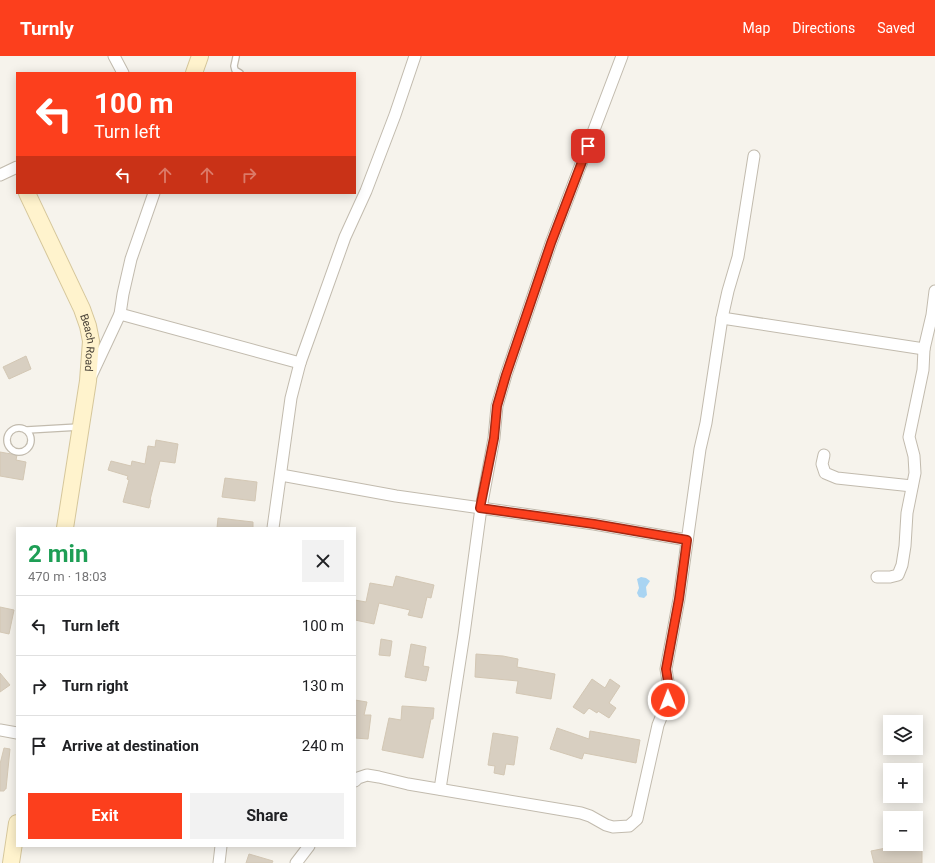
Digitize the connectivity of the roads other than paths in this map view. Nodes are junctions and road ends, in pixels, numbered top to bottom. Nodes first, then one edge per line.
1 (114, 56) edge
2 (200, 56) edge
3 (236, 56) edge
4 (415, 56) edge
5 (622, 56) edge
6 (122, 72) edge
7 (194, 72) edge
8 (238, 72) edge
9 (754, 156) dead end
10 (16, 167) edge
11 (0, 175) edge
12 (26, 194) edge
13 (154, 194) edge
14 (935, 291) edge
15 (120, 314) junction
16 (722, 318) junction
17 (924, 349) junction
18 (300, 363) junction
19 (88, 381) junction
20 (81, 427) junction
21 (27, 430) junction
22 (824, 455) dead end
23 (281, 475) junction
24 (912, 486) junction
25 (480, 508) junction
26 (65, 527) edge
27 (274, 527) edge
28 (687, 540) junction
29 (877, 577) dead end
30 (0, 730) edge
31 (16, 733) edge
32 (356, 780) edge
33 (440, 789) junction
34 (16, 830) edge
35 (221, 847) edge
36 (308, 847) edge
37 (11, 863) edge
38 (219, 863) edge
39 (296, 863) edge

1 - 6 street
2 - 7 main road
3 - 8 lane
4 - 18 street
5 - 25 street
9 - 16 street
10 - 11 street
12 - 19 main road, Beach Road
13 - 15 street
14 - 17 street
15 - 18 street
15 - 19 street
16 - 17 street
16 - 28 street
17 - 24 street
18 - 23 street
19 - 20 main road, Beach Road
20 - 21 lane
20 - 26 main road, Beach Road
21 - 21 lane
22 - 24 street
23 - 25 street
23 - 27 street
24 - 29 street
25 - 28 street
25 - 33 street
28 - 33 street
30 - 31 street
32 - 33 street
34 - 37 main road
35 - 38 street
36 - 39 street

